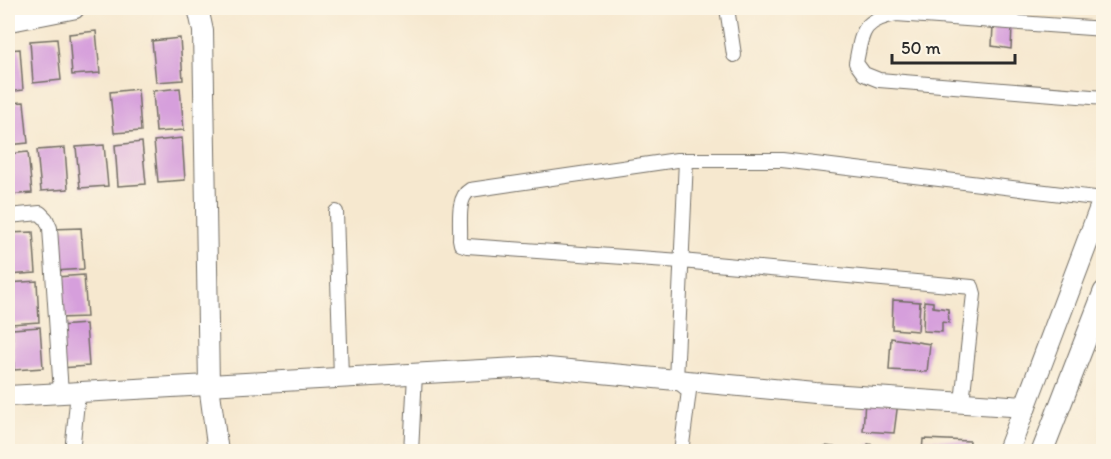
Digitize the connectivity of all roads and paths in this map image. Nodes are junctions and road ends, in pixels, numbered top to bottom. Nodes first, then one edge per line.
1 (74, 8) edge
2 (198, 8) edge
3 (210, 8) edge
4 (728, 8) edge
5 (8, 21) edge
6 (1104, 29) edge
7 (203, 31) junction
8 (734, 55) dead end
9 (1104, 98) edge
10 (686, 160) junction
11 (1103, 199) edge
12 (336, 212) dead end
13 (8, 216) edge
14 (681, 261) junction
15 (1104, 292) edge
16 (414, 374) junction
17 (341, 378) junction
18 (675, 380) junction
19 (209, 385) junction
20 (69, 393) junction
21 (8, 396) edge
22 (962, 402) junction
23 (1026, 407) junction
24 (72, 452) edge
25 (218, 452) edge
26 (411, 452) edge
27 (681, 452) edge
28 (1008, 452) edge
29 (1042, 452) edge

1 - 5 main road
2 - 7 street
3 - 7 street
4 - 8 street
6 - 9 street
7 - 19 street
10 - 11 street
10 - 14 street
10 - 14 street
11 - 23 main road
12 - 17 street
13 - 20 street
14 - 18 street
14 - 22 street
15 - 29 main road
16 - 17 street
16 - 18 street
16 - 26 street
17 - 19 street
18 - 22 street
18 - 27 street
19 - 20 street
19 - 25 street
20 - 21 street
20 - 24 street
22 - 23 street
23 - 28 main road

